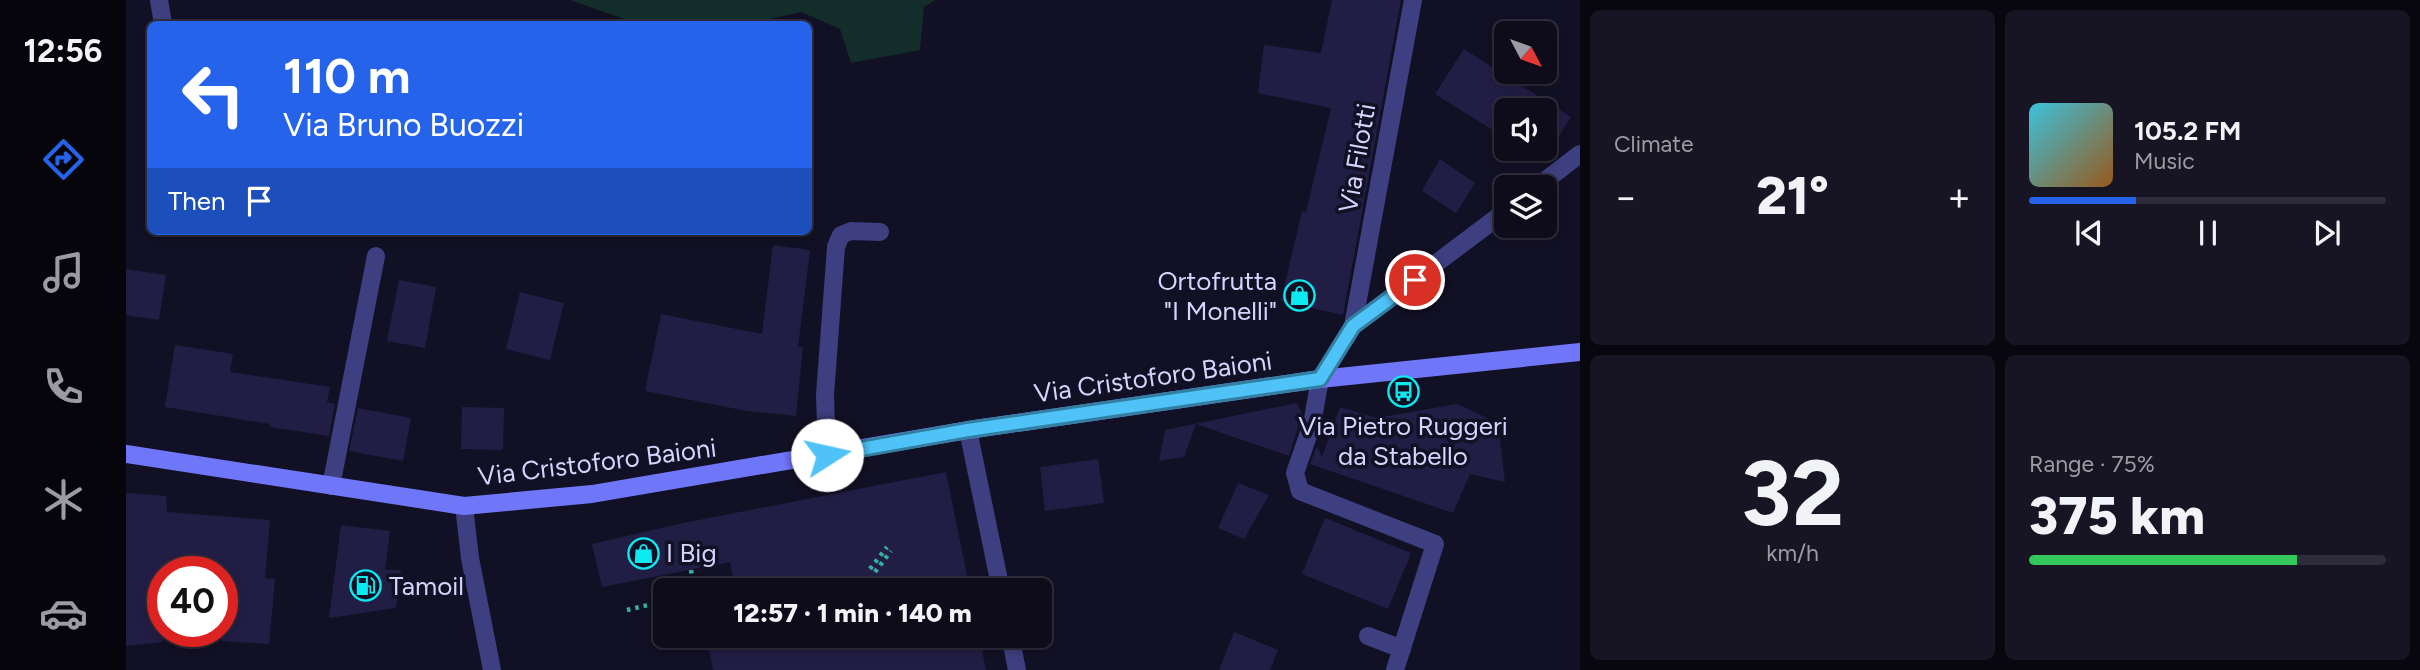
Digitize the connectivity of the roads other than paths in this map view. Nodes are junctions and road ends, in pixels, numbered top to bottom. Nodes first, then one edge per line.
1 (159, 0) edge
2 (1413, 0) edge
3 (162, 21) edge
4 (1580, 154) edge
5 (1553, 175) edge
6 (1494, 220) edge
7 (880, 232) dead end
8 (376, 256) dead end
9 (1353, 326) junction
10 (1580, 352) edge
11 (1320, 379) junction
12 (968, 430) junction
13 (126, 454) edge
14 (827, 455) junction
15 (331, 486) junction
16 (464, 506) junction
17 (999, 578) edge
18 (1368, 636) dead end
19 (1013, 648) edge
20 (1402, 649) junction
21 (492, 670) edge
22 (1017, 670) edge
23 (1395, 670) edge

1 - 3 street
2 - 9 street, Via Filotti
4 - 5 street
6 - 9 street
7 - 14 street
8 - 15 street
9 - 11 street
10 - 11 street
11 - 12 street, Via Cristoforo Baioni
11 - 20 street
12 - 14 street, Via Cristoforo Baioni
12 - 17 street
13 - 15 street, Via Cristoforo Baioni
14 - 16 street, Via Cristoforo Baioni
15 - 16 street, Via Cristoforo Baioni
16 - 21 street
18 - 20 street
19 - 22 street
20 - 23 street

